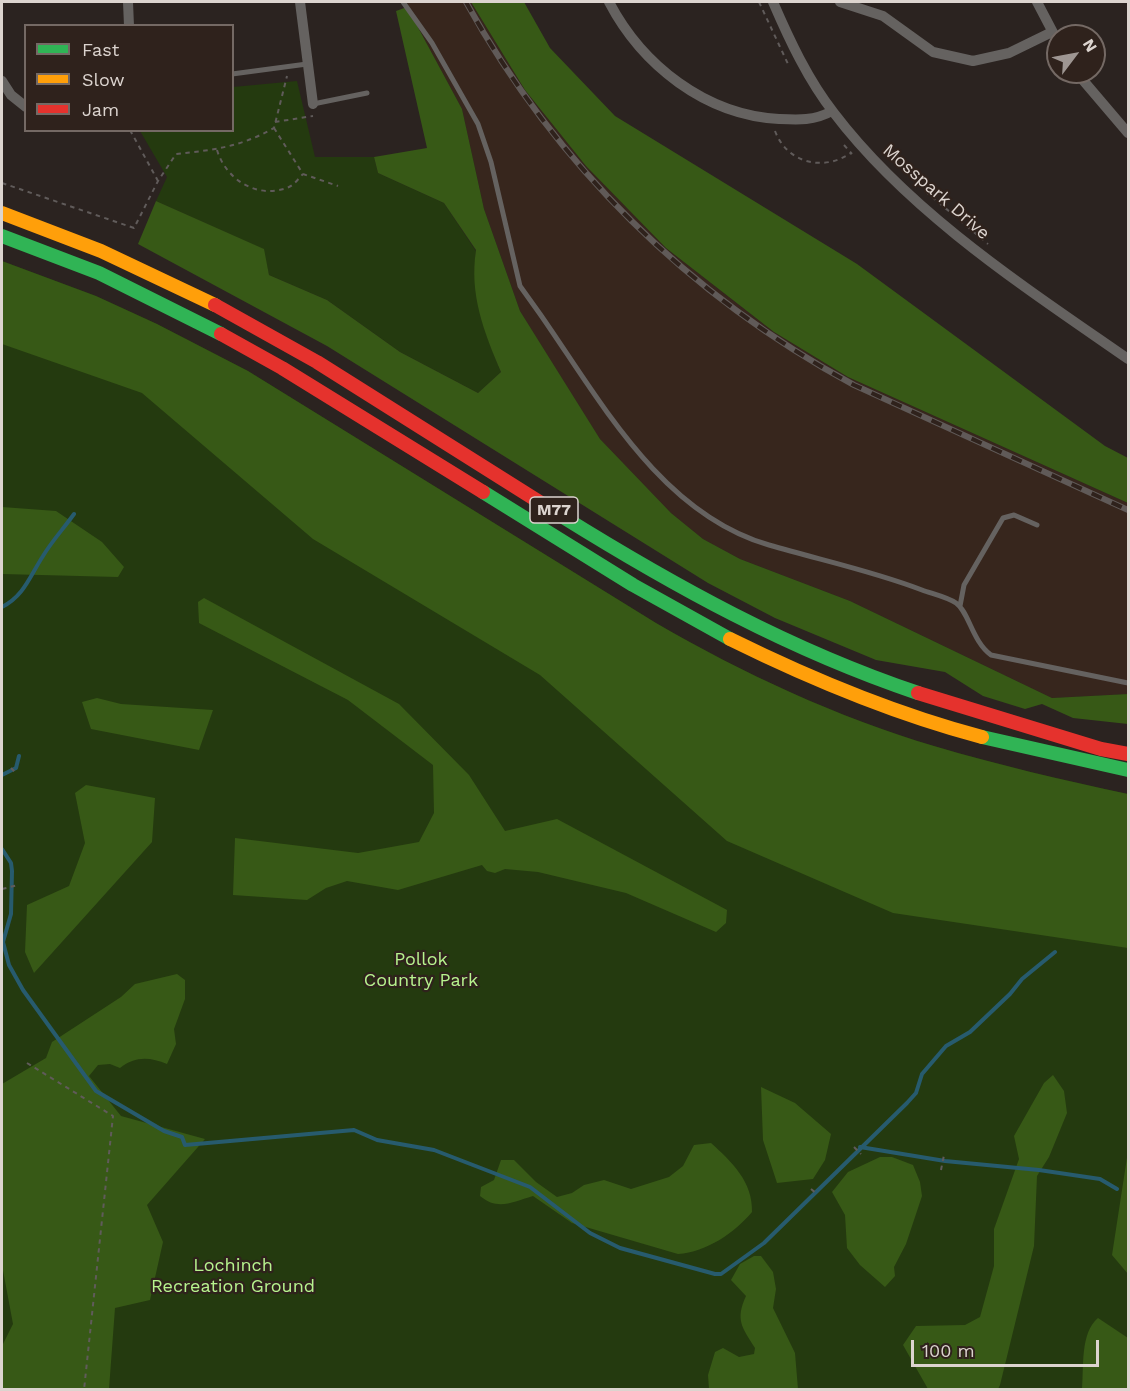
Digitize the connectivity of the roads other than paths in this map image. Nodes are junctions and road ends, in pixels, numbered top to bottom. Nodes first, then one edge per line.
1 (128, 2) edge
2 (300, 2) edge
3 (403, 2) edge
4 (609, 2) edge
5 (775, 2) edge
6 (840, 2) edge
7 (1037, 2) edge
8 (129, 24) edge
9 (1048, 24) edge
10 (1046, 40) edge
11 (307, 64) junction
12 (234, 74) edge
13 (2, 81) edge
14 (1086, 84) edge
15 (367, 93) dead end
16 (313, 104) joint
17 (24, 106) edge
18 (832, 111) junction
19 (1128, 133) edge
20 (2, 213) edge
21 (2, 236) edge
22 (1128, 359) edge
23 (1037, 525) dead end
24 (960, 606) junction
25 (1128, 683) edge
26 (1128, 754) edge
27 (1128, 770) edge

1 - 8 street
2 - 11 street
3 - 24 lane
4 - 18 street
5 - 18 street, Mosspark Drive
6 - 10 street
7 - 9 street
11 - 12 lane
11 - 16 street
13 - 17 street
14 - 19 street
15 - 16 lane
18 - 22 street, Mosspark Drive
20 - 26 highway, M77
21 - 27 highway, M77
23 - 24 lane
24 - 25 lane

